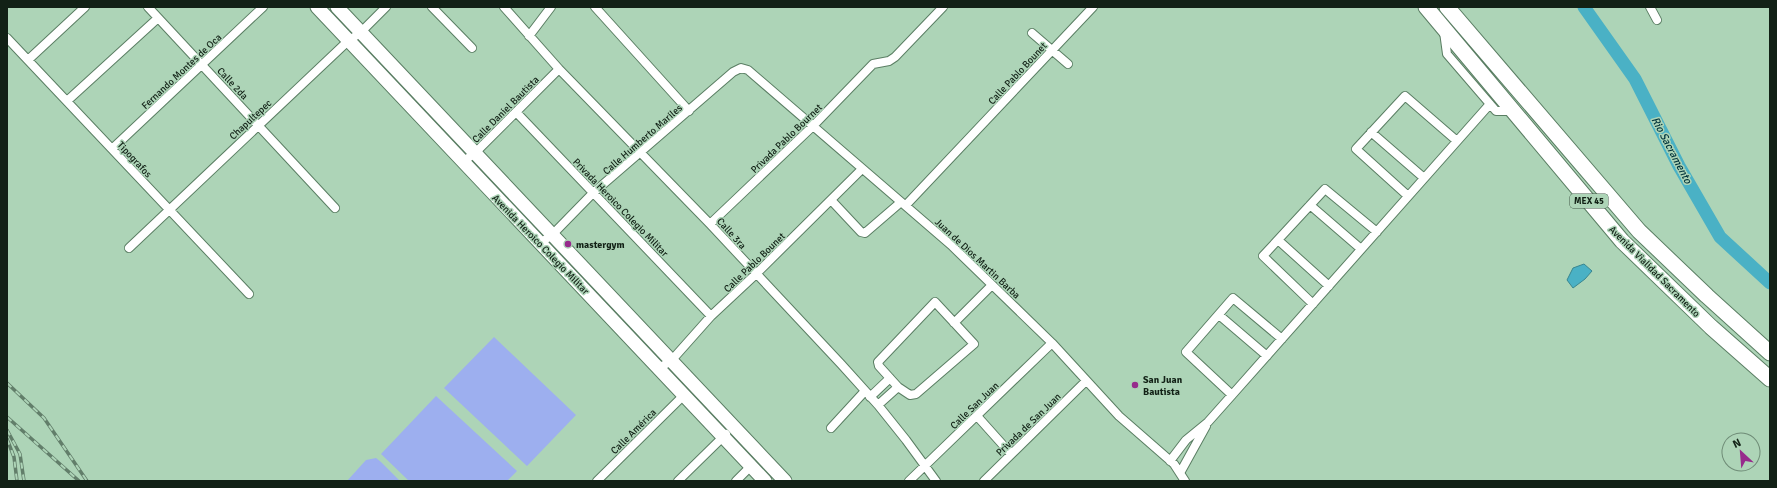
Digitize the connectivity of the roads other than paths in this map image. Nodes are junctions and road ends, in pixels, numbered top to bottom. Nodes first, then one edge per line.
1 (85, 7) edge
2 (148, 7) edge
3 (263, 7) edge
4 (316, 7) edge
5 (337, 7) edge
6 (386, 7) edge
7 (432, 7) edge
8 (504, 7) edge
9 (551, 7) edge
10 (595, 7) edge
11 (943, 7) edge
12 (1093, 7) edge
13 (1426, 7) edge
14 (1447, 7) edge
15 (1650, 7) edge
16 (158, 18) junction
17 (1657, 20) dead end
18 (1443, 28) junction
19 (360, 33) junction
20 (1032, 33) dead end
21 (530, 36) junction
22 (7, 38) edge
23 (348, 41) junction
24 (472, 48) dead end
25 (1052, 51) junction
26 (28, 60) junction
27 (202, 64) junction
28 (1068, 64) dead end
29 (741, 68) joint
30 (559, 69) junction
31 (67, 101) junction
32 (1490, 104) junction
33 (689, 111) junction
34 (1515, 111) junction
35 (516, 112) junction
36 (258, 125) junction
37 (813, 126) junction
38 (1371, 132) junction
39 (1457, 141) junction
40 (112, 149) junction
41 (642, 153) junction
42 (475, 154) junction
43 (464, 161) junction
44 (862, 169) junction
45 (1424, 178) junction
46 (594, 194) junction
47 (1408, 196) junction
48 (830, 200) junction
49 (904, 204) junction
50 (1310, 205) junction
51 (335, 208) dead end
52 (169, 209) junction
53 (710, 224) junction
54 (1377, 232) junction
55 (552, 235) junction
56 (1278, 240) junction
57 (540, 243) junction
58 (128, 248) dead end
59 (1361, 250) junction
60 (756, 274) junction
61 (992, 285) junction
62 (1329, 286) junction
63 (249, 294) dead end
64 (1313, 304) junction
65 (1219, 314) junction
66 (711, 316) junction
67 (954, 323) junction
68 (1282, 339) junction
69 (1052, 343) junction
70 (1770, 353) edge
71 (1267, 356) junction
72 (671, 361) junction
73 (659, 368) junction
74 (890, 378) junction
75 (1770, 379) edge
76 (1086, 381) junction
77 (898, 387) junction
78 (868, 394) junction
79 (1232, 395) junction
80 (683, 396) junction
81 (878, 405) junction
82 (977, 416) junction
83 (1208, 422) junction
84 (735, 428) junction
85 (831, 428) dead end
86 (723, 436) junction
87 (1012, 454) junction
88 (1170, 461) junction
89 (924, 465) junction
90 (751, 466) junction
91 (1180, 473) junction
92 (597, 481) edge
93 (678, 481) edge
94 (736, 481) edge
95 (765, 481) edge
96 (785, 481) edge
97 (909, 481) edge
98 (936, 481) edge
99 (984, 481) edge
100 (1185, 481) edge

1 - 26 street
2 - 16 street, Calle 2da
3 - 27 street, Fernando Montes de Oca
4 - 23 main road, Avenida Heroico Colegio Militar
5 - 19 main road, Avenida Heroico Colegio Militar
6 - 19 street, Chapultepec
7 - 24 street
8 - 21 street, Calle 3ra
9 - 21 street
10 - 33 street
11 - 37 street, Privada Pablo Bournet
12 - 25 street, Calle Pablo Bounet
13 - 18 highway, Avenida Vialidad Sacramento / MEX 45
14 - 70 highway, Avenida Vialidad Sacramento / MEX 45
15 - 17 street
16 - 27 street, Calle 2da
16 - 31 street
18 - 32 street
18 - 34 highway, Avenida Vialidad Sacramento / MEX 45
19 - 23 street, Chapultepec
19 - 42 main road, Avenida Heroico Colegio Militar
20 - 25 street
21 - 30 street, Calle 3ra
22 - 26 street, Tipografos
23 - 36 street, Chapultepec
23 - 43 main road, Avenida Heroico Colegio Militar
25 - 28 street
25 - 49 street, Calle Pablo Bounet
26 - 31 street, Tipografos
27 - 36 street, Calle 2da
27 - 40 street, Fernando Montes de Oca
29 - 33 street, Calle Humberto Mariles
29 - 37 street, Juan de Dios Martin Barba
30 - 35 street, Calle Daniel Bautista
30 - 41 street, Calle 3ra
31 - 40 street, Tipografos
32 - 34 street
32 - 39 street
33 - 41 street, Calle Humberto Mariles
34 - 75 highway, Avenida Vialidad Sacramento / MEX 45
35 - 42 street, Calle Daniel Bautista
35 - 46 street, Privada Heroico Colegio Militar
36 - 51 street, Calle 2da
36 - 52 street, Chapultepec
37 - 44 street, Juan de Dios Martin Barba
37 - 53 street, Privada Pablo Bournet
38 - 39 street
38 - 45 street
38 - 47 street
39 - 45 street
40 - 52 street, Tipografos
41 - 46 street, Calle Humberto Mariles
41 - 53 street, Calle 3ra
42 - 43 street, Calle Daniel Bautista
42 - 55 main road, Avenida Heroico Colegio Militar
43 - 57 main road, Avenida Heroico Colegio Militar
44 - 48 street, Calle Pablo Bounet
44 - 49 street, Juan de Dios Martin Barba
45 - 47 street
46 - 55 street, Calle Humberto Mariles
46 - 66 street, Privada Heroico Colegio Militar
47 - 54 street
48 - 49 street, Calle Pablo Bounet
48 - 60 street, Calle Pablo Bounet
49 - 61 street, Juan de Dios Martin Barba
50 - 54 street
50 - 56 street
50 - 59 street
52 - 58 street, Chapultepec
52 - 63 street, Tipografos
53 - 60 street, Calle 3ra
54 - 59 street
55 - 57 street, Calle Humberto Mariles
55 - 72 main road, Avenida Heroico Colegio Militar
56 - 62 street
56 - 64 street
57 - 73 main road, Avenida Heroico Colegio Militar
59 - 62 street
60 - 66 street, Calle Pablo Bounet
60 - 78 street, Calle 3ra
61 - 67 street
61 - 69 street, Juan de Dios Martin Barba
62 - 64 street
64 - 68 street
65 - 68 street
65 - 71 street
65 - 79 street
66 - 72 street, Calle Pablo Bounet
67 - 74 street
67 - 77 street
68 - 71 street
69 - 76 street, Juan de Dios Martin Barba
69 - 82 street, Calle San Juan
71 - 79 street
72 - 73 street, Calle Pablo Bounet
72 - 84 main road, Avenida Heroico Colegio Militar
73 - 80 main road, Avenida Heroico Colegio Militar
74 - 77 street
74 - 78 street
76 - 87 street, Privada de San Juan
76 - 88 street, Juan de Dios Martin Barba
77 - 81 street
78 - 81 street, Calle 3ra
78 - 85 street
79 - 83 street
80 - 86 main road, Avenida Heroico Colegio Militar
80 - 92 street, Calle América
81 - 89 street, Calle 3ra
82 - 87 street
82 - 89 street, Calle San Juan
83 - 88 street
83 - 91 street
84 - 86 street
84 - 96 main road, Avenida Heroico Colegio Militar
86 - 90 main road, Avenida Heroico Colegio Militar
86 - 93 street
87 - 99 street, Privada de San Juan
88 - 91 street, Juan de Dios Martin Barba
89 - 97 street, Calle San Juan
89 - 98 street, Calle 3ra
90 - 94 street
90 - 95 main road, Avenida Heroico Colegio Militar
91 - 100 street, Juan de Dios Martin Barba

